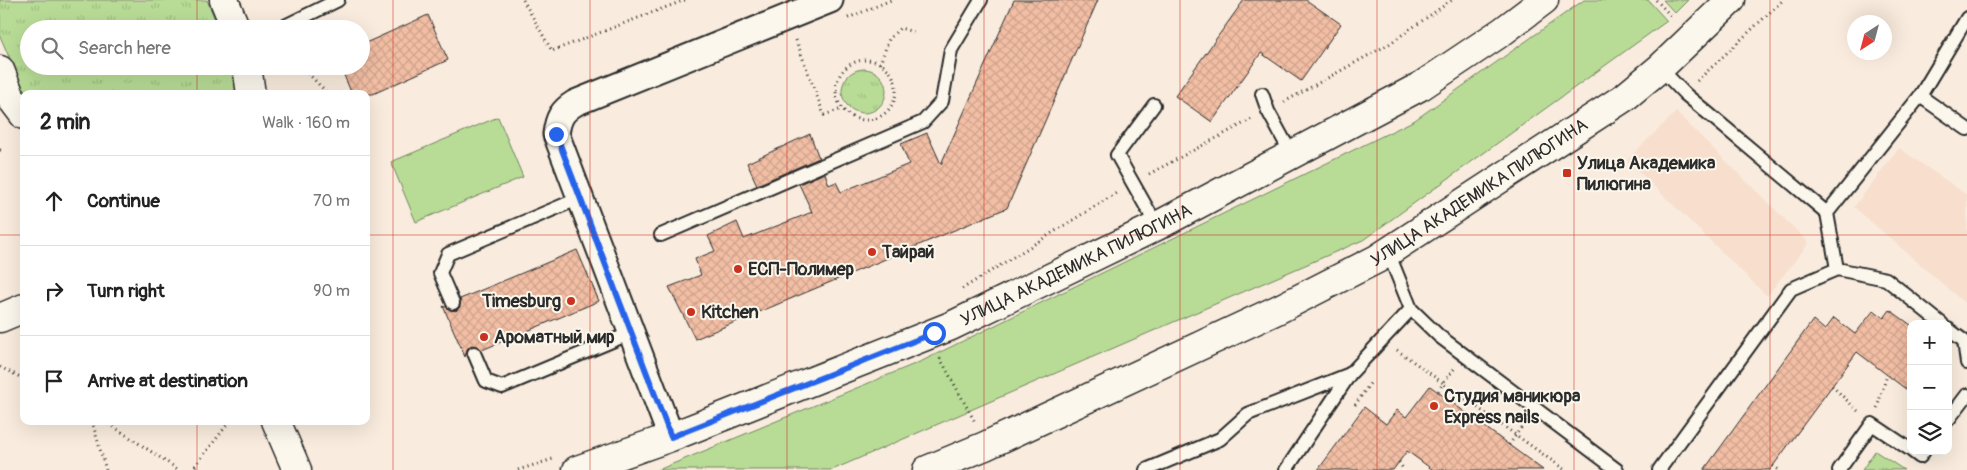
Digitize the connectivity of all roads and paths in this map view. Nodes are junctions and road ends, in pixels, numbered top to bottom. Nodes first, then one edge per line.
1 (224, 0) edge
2 (338, 0) edge
3 (523, 0) edge
4 (685, 0) edge
5 (891, 0) edge
6 (981, 0) edge
7 (1452, 0) edge
8 (1544, 0) edge
9 (1656, 0) edge
10 (1731, 0) edge
11 (1783, 0) edge
12 (835, 11) edge
13 (1673, 18) dead end
14 (1967, 18) edge
15 (232, 20) edge
16 (297, 20) edge
17 (917, 34) dead end
18 (805, 36) dead end
19 (796, 40) junction
20 (787, 44) dead end
21 (880, 64) junction
22 (1660, 68) junction
23 (0, 70) edge
24 (248, 75) edge
25 (310, 75) edge
26 (250, 90) edge
27 (324, 90) edge
28 (1262, 94) dead end
29 (1685, 94) junction
30 (1920, 96) junction
31 (1154, 104) dead end
32 (17, 106) edge
33 (842, 109) junction
34 (1268, 111) junction
35 (1967, 129) edge
36 (1292, 155) junction
37 (1132, 184) junction
38 (580, 198) junction
39 (1827, 213) junction
40 (1157, 226) junction
41 (661, 235) dead end
42 (1388, 252) junction
43 (1837, 269) junction
44 (956, 293) dead end
45 (453, 302) dead end
46 (1411, 309) junction
47 (20, 310) edge
48 (0, 318) edge
49 (1937, 320) edge
50 (1952, 332) edge
51 (631, 333) junction
52 (934, 333) junction
53 (1398, 345) dead end
54 (474, 353) dead end
55 (1464, 355) junction
56 (1967, 363) edge
57 (0, 368) edge
58 (1350, 374) junction
59 (1887, 375) dead end
60 (20, 377) edge
61 (1443, 384) junction
62 (1832, 386) dead end
63 (1438, 392) dead end
64 (1967, 395) edge
65 (1952, 415) edge
66 (983, 419) dead end
67 (1872, 424) junction
68 (93, 425) edge
69 (111, 425) edge
70 (227, 425) edge
71 (278, 425) edge
72 (1516, 435) junction
73 (671, 437) junction
74 (1509, 444) dead end
75 (1907, 448) edge
76 (1399, 462) dead end
77 (566, 464) edge
78 (1558, 464) junction
79 (1773, 466) dead end
80 (944, 467) edge
81 (106, 470) edge
82 (179, 470) edge
83 (192, 470) edge
84 (297, 470) edge
85 (518, 470) edge
86 (1146, 470) edge
87 (1286, 470) edge
88 (1404, 470) edge
89 (1554, 470) edge
90 (1565, 470) edge
91 (1617, 470) edge
92 (1659, 470) edge
93 (1779, 470) edge
94 (1839, 470) edge

1 - 15 street
2 - 16 lane
3 - 4 path
5 - 12 path
6 - 41 lane
7 - 34 path
8 - 36 street, УЛИЦА АКАДЕМИКА ПИЛЮГИНА
9 - 13 path
10 - 22 street, УЛИЦА АКАДЕМИКА ПИЛЮГИНА
11 - 29 path
12 - 38 street
14 - 30 lane
17 - 21 path
18 - 19 path
19 - 20 path
19 - 33 path
21 - 33 path
21 - 33 path
22 - 29 lane
22 - 42 street, УЛИЦА АКАДЕМИКА ПИЛЮГИНА
23 - 32 street
24 - 26 street
25 - 27 path
28 - 34 lane
29 - 39 lane
30 - 35 lane
30 - 39 lane
31 - 37 lane
34 - 36 lane
34 - 37 path
36 - 40 street, УЛИЦА АКАДЕМИКА ПИЛЮГИНА
37 - 40 lane
37 - 44 path
38 - 45 lane
38 - 51 street
39 - 43 lane
40 - 52 street, УЛИЦА АКАДЕМИКА ПИЛЮГИНА
42 - 46 lane
42 - 80 street, УЛИЦА АКАДЕМИКА ПИЛЮГИНА
43 - 49 lane
43 - 92 lane
46 - 55 lane
46 - 58 lane
47 - 48 street
50 - 56 lane
51 - 54 lane
51 - 73 street
52 - 66 path
52 - 73 street, УЛИЦА АКАДЕМИКА ПИЛЮГИНА
53 - 61 path
55 - 61 path
55 - 91 lane
57 - 60 path
58 - 86 lane
58 - 87 lane
59 - 67 path
61 - 63 path
61 - 72 path
62 - 67 path
64 - 65 lane
67 - 75 lane
67 - 94 lane
68 - 81 path
69 - 82 path
70 - 83 path
71 - 84 street
72 - 74 path
72 - 78 path
73 - 77 street, УЛИЦА АКАДЕМИКА ПИЛЮГИНА
76 - 88 path
77 - 85 path
78 - 89 path
78 - 90 path
79 - 93 path

